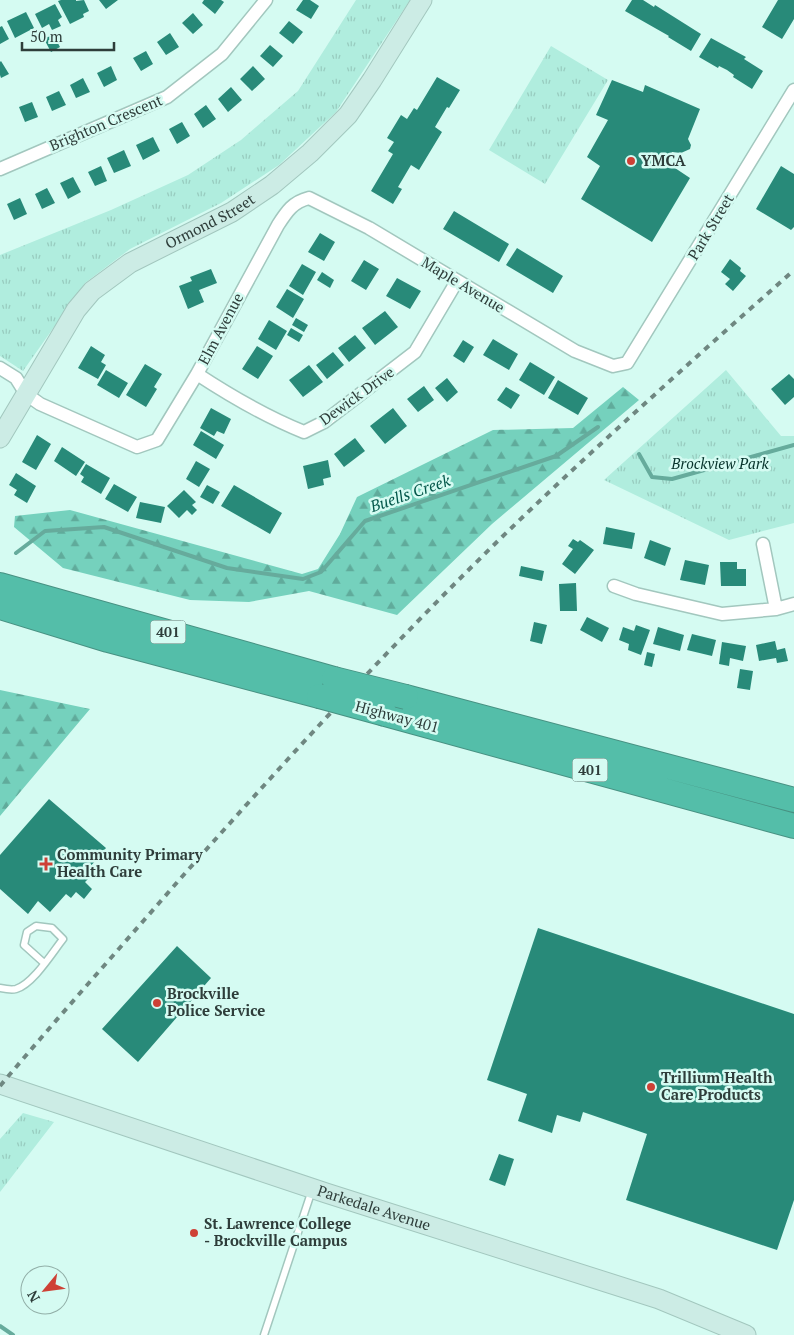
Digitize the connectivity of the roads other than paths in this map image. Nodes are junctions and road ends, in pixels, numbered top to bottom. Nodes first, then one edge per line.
1 (266, 0) edge
2 (422, 0) edge
3 (794, 90) edge
4 (0, 169) edge
5 (300, 201) joint
6 (457, 281) junction
7 (627, 363) joint
8 (0, 368) edge
9 (197, 374) junction
10 (26, 394) junction
11 (0, 438) edge
12 (763, 544) dead end
13 (614, 586) dead end
14 (1, 593) edge
15 (794, 604) edge
16 (776, 608) junction
17 (327, 688) junction
18 (794, 800) edge
19 (794, 826) edge
20 (44, 963) junction
21 (0, 988) edge
22 (0, 1084) edge
23 (313, 1188) junction
24 (738, 1334) edge
25 (264, 1335) edge

1 - 4 street, Brighton Crescent
2 - 10 main road, Ormond Street
3 - 7 street, Park Street
5 - 6 street, Maple Avenue
5 - 9 street, Elm Avenue
6 - 7 street, Maple Avenue
6 - 9 street, Dewick Drive
8 - 10 street
9 - 10 street, Elm Avenue
10 - 11 main road, Ormond Street
12 - 16 street
13 - 16 street
14 - 17 highway, Highway 401 / 401
15 - 16 street
17 - 18 highway, Highway 401 / 401, bridge
17 - 19 highway, Highway 401 / 401, bridge
20 - 20 lane
20 - 21 lane
22 - 23 main road, Parkedale Avenue
23 - 24 main road, Parkedale Avenue
23 - 25 lane

